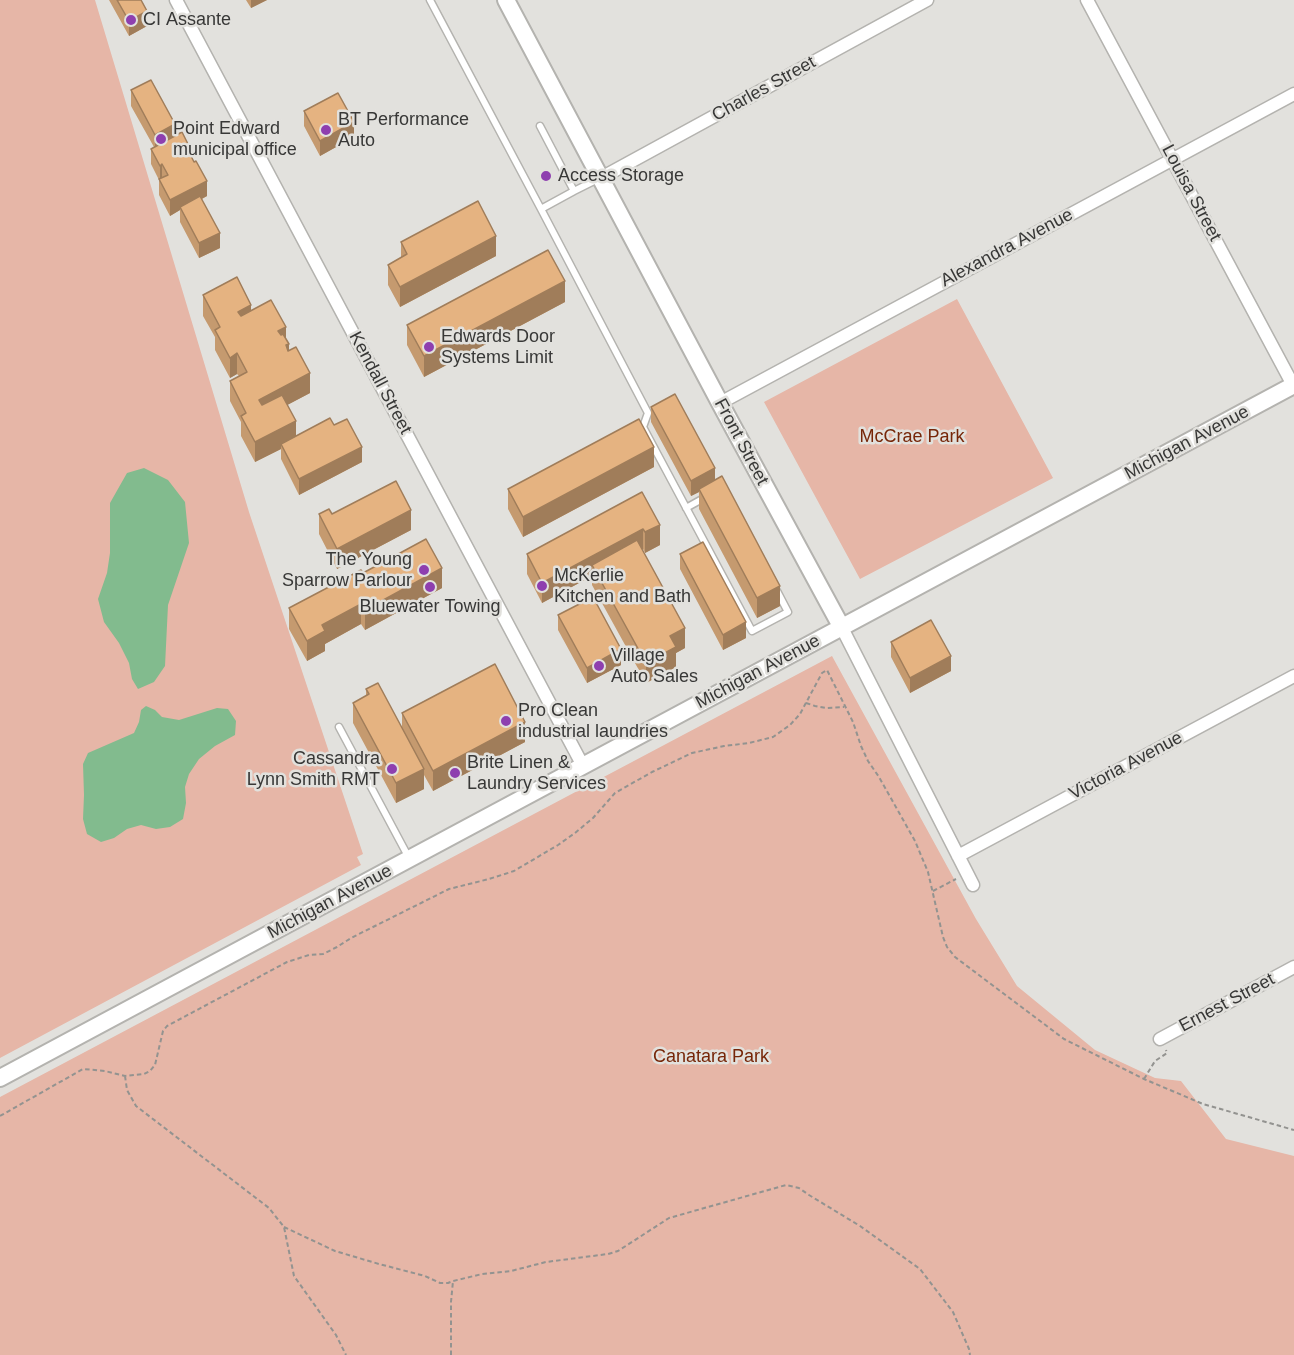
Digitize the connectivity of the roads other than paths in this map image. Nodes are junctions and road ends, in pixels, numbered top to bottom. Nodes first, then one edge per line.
1 (176, 0) edge
2 (430, 0) edge
3 (506, 0) edge
4 (927, 0) edge
5 (1088, 0) edge
6 (1294, 94) edge
7 (540, 126) dead end
8 (1172, 159) junction
9 (601, 178) junction
10 (574, 191) junction
11 (541, 209) junction
12 (1294, 386) edge
13 (720, 403) junction
14 (657, 408) edge
15 (648, 413) junction
16 (714, 493) edge
17 (686, 508) junction
18 (772, 581) edge
19 (842, 628) junction
20 (1294, 676) edge
21 (339, 727) dead end
22 (583, 766) junction
23 (958, 856) junction
24 (410, 859) junction
25 (974, 885) dead end
26 (1294, 967) edge
27 (1160, 1039) road end
28 (0, 1078) edge

1 - 22 street, Kendall Street
2 - 11 lane
3 - 9 main road, Front Street
4 - 9 street, Charles Street
5 - 8 street, Louisa Street
6 - 8 street, Alexandra Avenue
7 - 10 lane
8 - 12 street, Louisa Street
8 - 13 street, Alexandra Avenue
9 - 10 lane
9 - 13 main road, Front Street
10 - 11 lane
11 - 15 lane
12 - 19 main road, Michigan Avenue
13 - 19 main road, Front Street
14 - 15 lane
15 - 17 lane
16 - 17 lane
17 - 18 lane
19 - 22 main road, Michigan Avenue
19 - 23 street, Front Street
20 - 23 street, Victoria Avenue
21 - 24 lane
22 - 24 main road, Michigan Avenue
23 - 25 street, Front Street
24 - 28 main road, Michigan Avenue
26 - 27 street, Ernest Street

